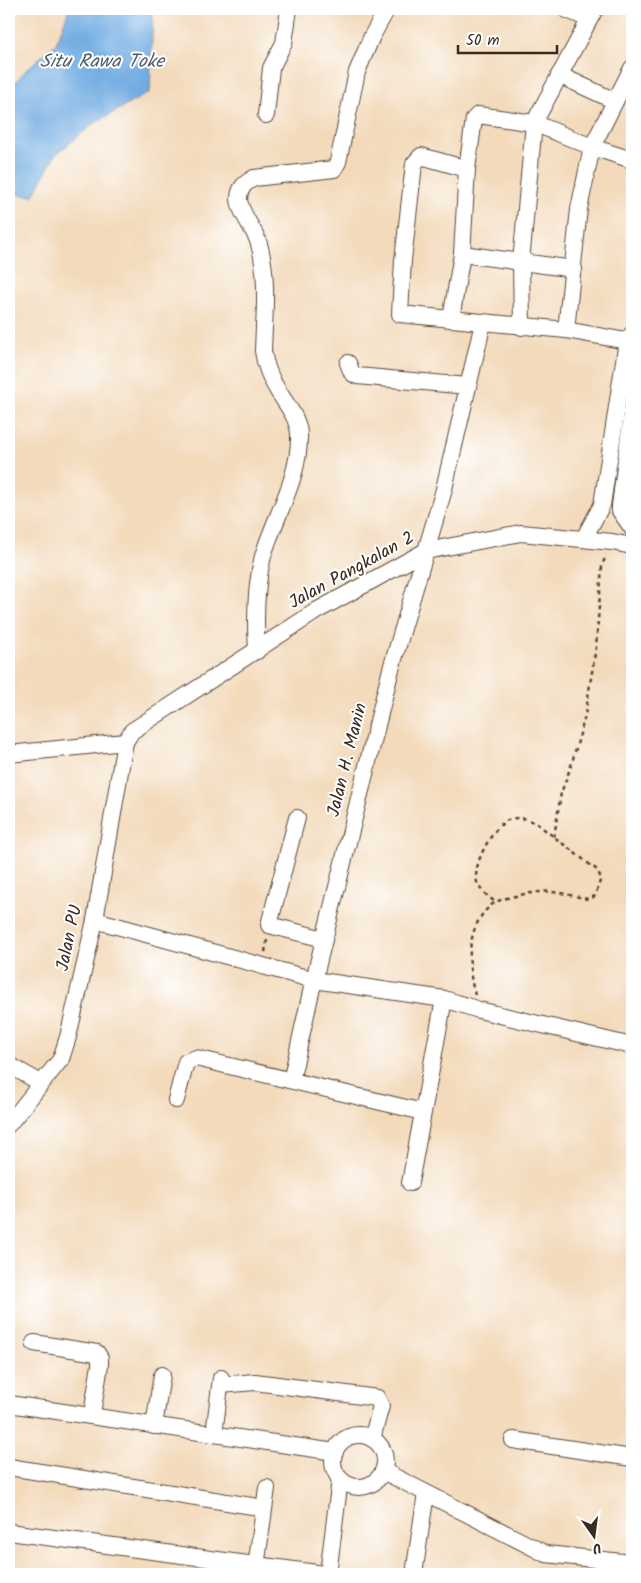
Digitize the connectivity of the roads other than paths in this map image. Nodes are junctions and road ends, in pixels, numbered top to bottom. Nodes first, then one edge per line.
1 (289, 9) edge
2 (388, 9) edge
3 (565, 9) edge
4 (592, 14) edge
5 (632, 68) edge
6 (559, 75) junction
7 (615, 101) junction
8 (266, 115) dead end
9 (534, 123) junction
10 (592, 147) junction
11 (632, 160) edge
12 (467, 169) junction
13 (462, 254) junction
14 (521, 262) junction
15 (574, 269) junction
16 (451, 318) junction
17 (482, 323) junction
18 (522, 327) junction
19 (566, 330) junction
20 (631, 339) edge
21 (348, 363) dead end
22 (468, 386) junction
23 (632, 413) edge
24 (602, 505) junction
25 (620, 506) junction
26 (632, 528) edge
27 (584, 538) junction
28 (632, 546) edge
29 (426, 552) junction
30 (257, 651) junction
31 (125, 742) junction
32 (9, 754) edge
33 (297, 818) dead end
34 (95, 920) junction
35 (324, 939) junction
36 (314, 980) junction
37 (444, 999) junction
38 (632, 1046) edge
39 (9, 1065) edge
40 (292, 1077) dead end
41 (41, 1083) junction
42 (176, 1100) dead end
43 (423, 1112) junction
44 (9, 1124) edge
45 (410, 1183) dead end
46 (34, 1343) dead end
47 (162, 1374) dead end
48 (9, 1404) edge
49 (92, 1414) junction
50 (154, 1426) junction
51 (214, 1434) junction
52 (372, 1439) junction
53 (513, 1440) dead end
54 (335, 1452) junction
55 (632, 1458) edge
56 (9, 1467) edge
57 (383, 1471) junction
58 (340, 1479) junction
59 (267, 1488) dead end
60 (426, 1493) junction
61 (264, 1508) junction
62 (9, 1532) edge
63 (632, 1562) edge
64 (256, 1569) edge
65 (324, 1574) edge
66 (328, 1574) edge
67 (414, 1574) edge
68 (630, 1574) edge

1 - 8 street
2 - 30 street
3 - 4 street
4 - 6 street
5 - 7 street
6 - 7 street
6 - 9 street
7 - 10 street
9 - 10 street
9 - 12 street
9 - 14 street
10 - 11 street
10 - 15 street
12 - 13 street
12 - 16 street
13 - 14 street
13 - 16 street
14 - 15 street
14 - 18 street
15 - 19 street
16 - 17 street
17 - 18 street
17 - 22 street, Jalan H. Manin
18 - 19 street
19 - 20 street
20 - 24 street
21 - 22 street
22 - 29 street, Jalan H. Manin
23 - 25 street
24 - 25 street
24 - 27 street
25 - 26 street
27 - 28 street, Jalan Pangkalan 2
27 - 29 street, Jalan Pangkalan 2
29 - 30 street, Jalan Pangkalan 2
29 - 35 street, Jalan H. Manin
30 - 31 street, Jalan Pangkalan 2
31 - 32 street
31 - 34 street, Jalan PU
33 - 35 street
34 - 36 street
34 - 41 street, Jalan PU
35 - 36 street, Jalan H. Manin
36 - 37 street
36 - 40 street, Jalan H. Manin
37 - 38 street
37 - 43 street
39 - 41 street
41 - 44 street, Jalan PU
42 - 43 street
43 - 45 street
46 - 49 street
47 - 50 street
48 - 49 street
49 - 50 street
50 - 51 street
51 - 52 street
51 - 54 street
52 - 54 street
52 - 57 street
53 - 55 street
54 - 58 street
56 - 61 street
57 - 58 street
57 - 60 street
58 - 66 street
59 - 61 street
60 - 63 street
60 - 67 street
61 - 64 street
62 - 64 street
63 - 68 street
64 - 65 street

